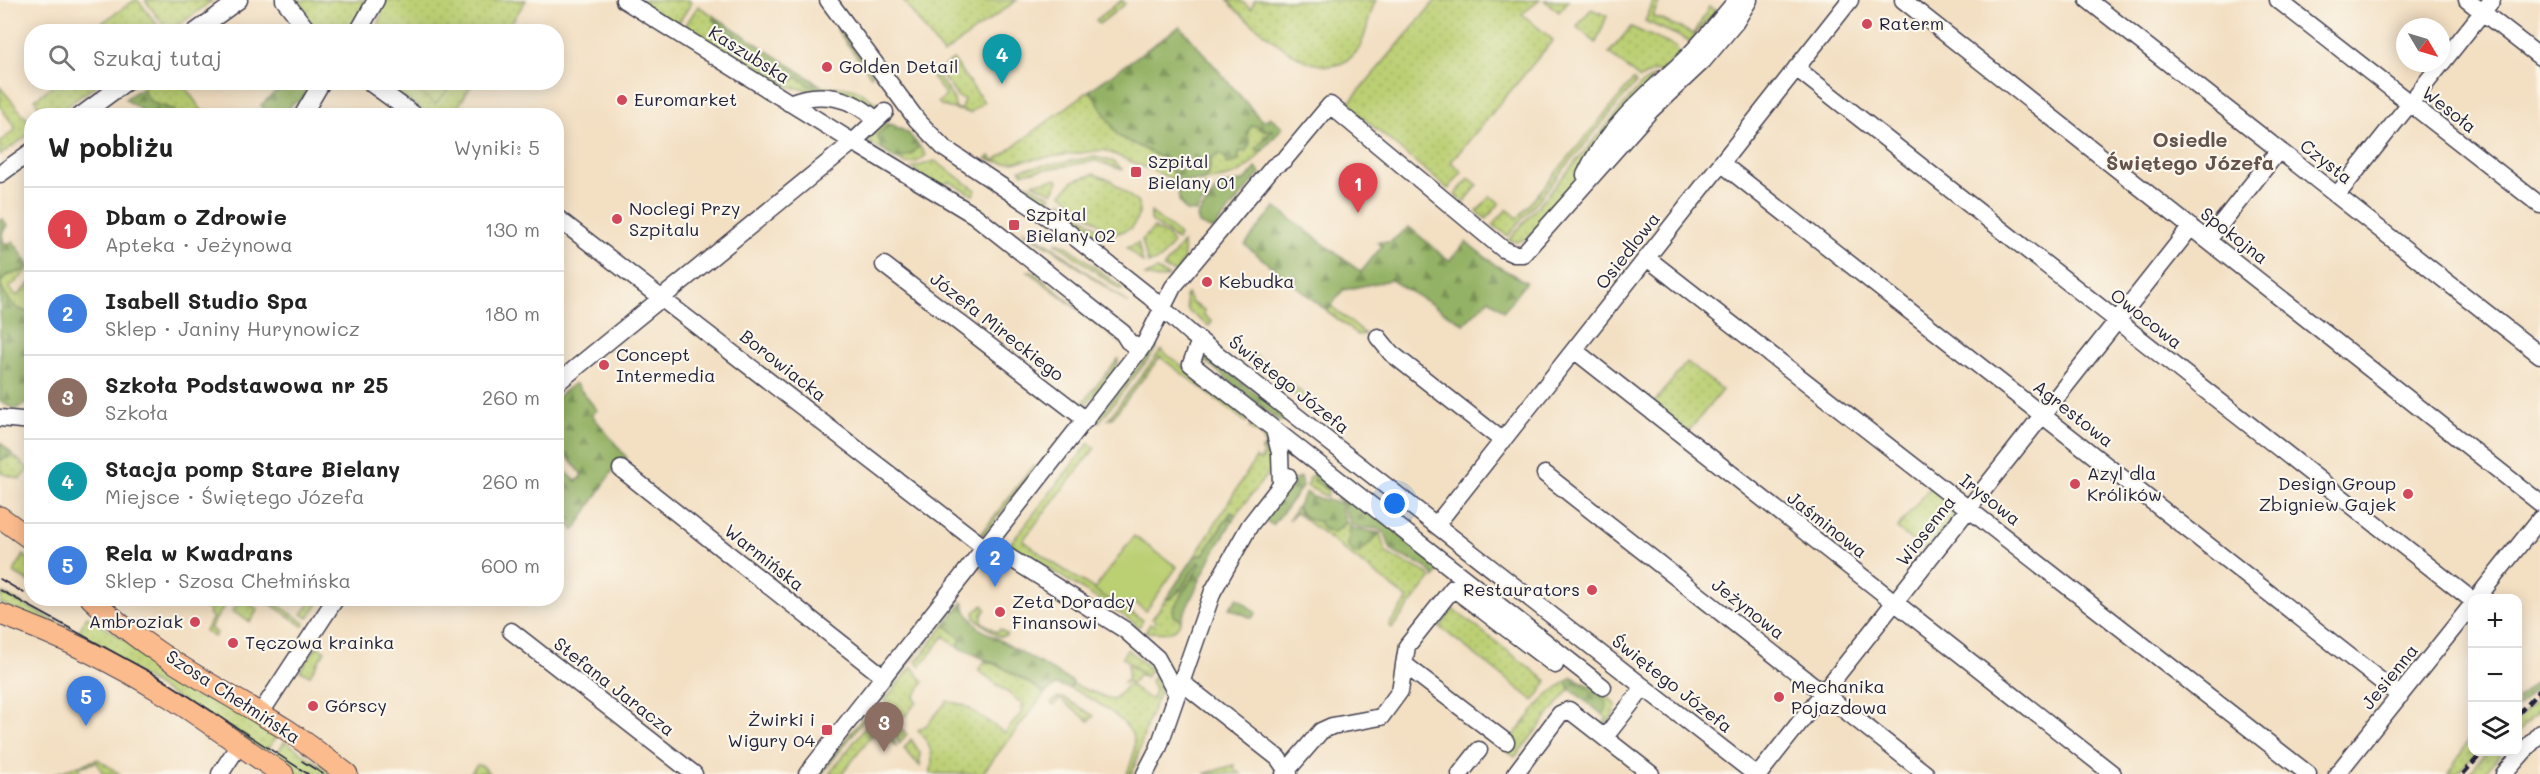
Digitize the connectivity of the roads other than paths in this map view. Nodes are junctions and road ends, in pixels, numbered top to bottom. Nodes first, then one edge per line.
1 (239, 0) edge
2 (284, 0) edge
3 (376, 0) edge
4 (624, 0) edge
5 (828, 0) edge
6 (1737, 0) edge
7 (1749, 0) edge
8 (1850, 0) edge
9 (1903, 0) edge
10 (2088, 0) edge
11 (2278, 0) edge
12 (2467, 0) edge
13 (2487, 6) edge
14 (206, 24) edge
15 (303, 24) edge
16 (362, 24) edge
17 (2540, 57) edge
18 (1796, 68) junction
19 (115, 90) edge
20 (317, 90) edge
21 (380, 90) edge
22 (789, 102) junction
23 (2410, 103) junction
24 (91, 108) edge
25 (307, 108) edge
26 (405, 108) edge
27 (853, 142) junction
28 (2279, 150) junction
29 (24, 157) edge
30 (1721, 163) junction
31 (0, 174) edge
32 (1577, 195) junction
33 (2337, 195) junction
34 (2540, 205) edge
35 (564, 223) edge
36 (2192, 227) junction
37 (2208, 240) junction
38 (1647, 258) junction
39 (884, 265) dead end
40 (660, 297) junction
41 (1163, 310) junction
42 (2118, 321) junction
43 (1378, 337) dead end
44 (1200, 340) junction
45 (1140, 350) junction
46 (1574, 350) junction
47 (2540, 355) edge
48 (564, 377) edge
49 (2042, 415) junction
50 (0, 418) edge
51 (24, 420) edge
52 (1086, 420) junction
53 (1273, 429) junction
54 (1503, 441) junction
55 (621, 469) dead end
56 (1545, 474) dead end
57 (2540, 503) edge
58 (1969, 509) junction
59 (0, 517) edge
60 (2540, 519) edge
61 (1436, 525) junction
62 (24, 534) edge
63 (986, 546) junction
64 (2480, 594) edge
65 (2468, 597) edge
66 (1894, 602) junction
67 (100, 606) edge
68 (331, 606) edge
69 (2468, 610) edge
70 (0, 614) edge
71 (511, 631) dead end
72 (1190, 654) junction
73 (1157, 658) junction
74 (1404, 664) junction
75 (1555, 665) dead end
76 (884, 676) junction
77 (1178, 687) junction
78 (1604, 687) dead end
79 (1644, 687) junction
80 (1823, 693) junction
81 (2400, 696) junction
82 (260, 714) junction
83 (2540, 733) edge
84 (1605, 737) junction
85 (1506, 742) dead end
86 (239, 745) junction
87 (1158, 749) junction
88 (1479, 750) dead end
89 (1287, 773) edge
90 (220, 774) edge
91 (284, 774) edge
92 (347, 774) edge
93 (694, 774) edge
94 (807, 774) edge
95 (1145, 774) edge
96 (1154, 774) edge
97 (1460, 774) edge
98 (1515, 774) edge
99 (1652, 774) edge
100 (1757, 774) edge
101 (1926, 774) edge
102 (2113, 774) edge
103 (2308, 774) edge
104 (2337, 774) edge
105 (2504, 774) edge

1 - 14 street
2 - 15 street
3 - 16 street
4 - 22 street, Kaszubska
5 - 41 street, Świętego Józefa
6 - 32 street
7 - 32 street
8 - 18 street, Osiedlowa
9 - 36 street, Spokojna
10 - 28 street, Czysta
11 - 23 street, Wesoła
12 - 13 street
13 - 17 street
13 - 23 street
18 - 30 street, Osiedlowa
18 - 42 street, Owocowa
19 - 24 street
20 - 25 street
21 - 26 street
22 - 27 street, Kaszubska
22 - 27 street
23 - 33 street
23 - 34 street, Wesoła
27 - 40 street
27 - 45 street, Kaszubska
28 - 33 street, Czysta
28 - 37 street
29 - 31 street
30 - 38 street, Osiedlowa
30 - 49 street, Agrestowa
32 - 41 street
33 - 47 street, Czysta
35 - 40 street, Borowiacka
36 - 37 street, Spokojna
36 - 42 street, Wiosenna
37 - 57 street, Spokojna
38 - 46 street, Osiedlowa
38 - 58 street, Irysowa
39 - 52 street, Józefa Mireckiego
40 - 48 street
40 - 63 street, Borowiacka
41 - 44 street, Świętego Józefa
41 - 45 street
42 - 49 street, Wiosenna
42 - 65 street, Owocowa
43 - 54 street
44 - 53 street
44 - 61 street, Świętego Józefa
45 - 52 street
46 - 54 street, Osiedlowa
46 - 66 street, Jaśminowa
49 - 58 street, Wiosenna
49 - 81 street, Agrestowa
50 - 51 street
52 - 63 street
53 - 72 street
53 - 78 street
54 - 61 street, Osiedlowa
55 - 76 street, Warmińska
56 - 80 street, Jeżynowa
58 - 66 street, Wiosenna
58 - 103 street, Irysowa
59 - 62 main road
60 - 64 street
61 - 79 street, Świętego Józefa
63 - 73 street, Borowiacka
63 - 76 street
66 - 80 street, Wiosenna
66 - 102 street, Jaśminowa
67 - 82 main road, Szosa Chełmińska
68 - 82 street
69 - 81 street, Jesienna
70 - 86 main road, Szosa Chełmińska
71 - 93 street, Stefana Jaracza
72 - 73 street
72 - 77 street
73 - 77 street
74 - 75 street
74 - 85 street
74 - 89 street
76 - 94 street
77 - 87 street
77 - 89 street
79 - 84 street
79 - 100 street, Świętego Józefa
80 - 100 street, Wiosenna
80 - 101 street, Jeżynowa
81 - 104 street, Jesienna
82 - 92 main road, Szosa Chełmińska
83 - 105 street
84 - 98 street
84 - 99 street
86 - 90 street
86 - 91 main road, Szosa Chełmińska
87 - 95 street
87 - 96 street
88 - 97 street

